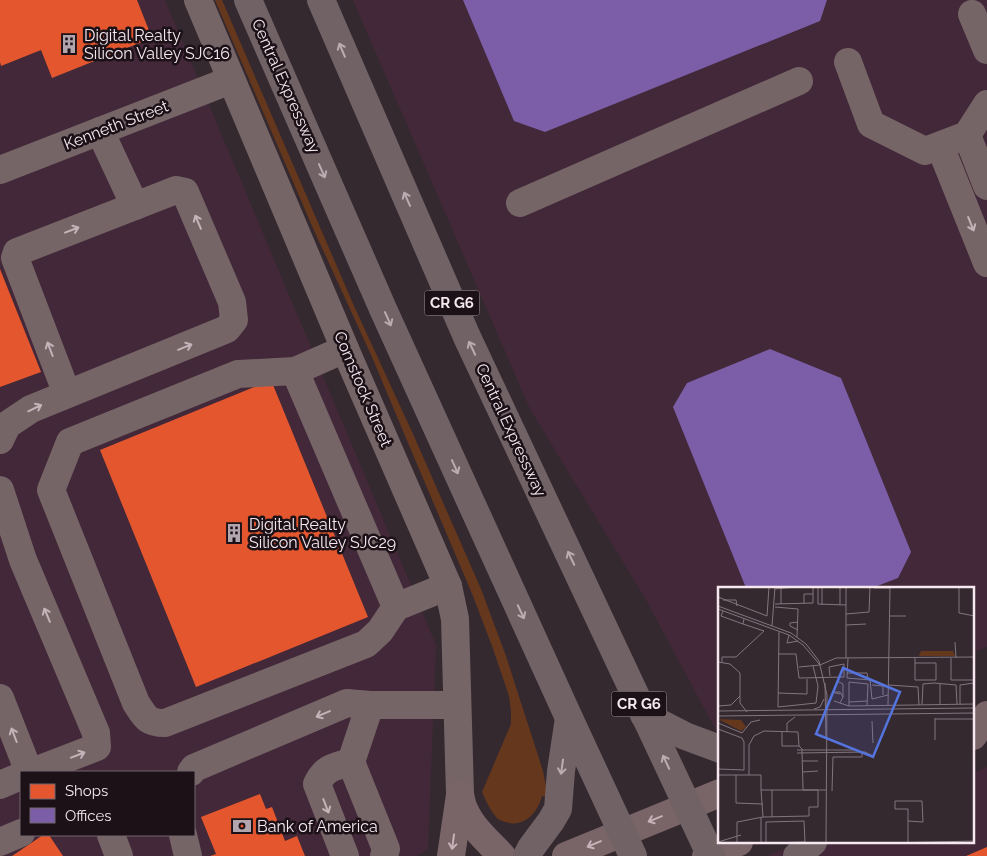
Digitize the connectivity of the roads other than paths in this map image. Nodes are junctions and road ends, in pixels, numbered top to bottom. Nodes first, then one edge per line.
1 (198, 0) edge
2 (248, 0) edge
3 (321, 0) edge
4 (972, 14) dead end
5 (987, 50) edge
6 (848, 62) dead end
7 (231, 80) junction
8 (799, 81) dead end
9 (987, 104) edge
10 (100, 131) junction
11 (967, 136) junction
12 (940, 146) junction
13 (0, 170) edge
14 (985, 177) edge
15 (956, 185) junction
16 (520, 203) dead end
17 (135, 206) junction
18 (987, 263) edge
19 (345, 348) junction
20 (295, 371) junction
21 (67, 394) junction
22 (0, 440) edge
23 (0, 490) edge
24 (448, 586) junction
25 (396, 607) junction
26 (0, 698) edge
27 (370, 705) junction
28 (456, 706) junction
29 (974, 707) edge
30 (987, 709) edge
31 (644, 715) junction
32 (987, 715) edge
33 (569, 718) junction
34 (974, 734) edge
35 (718, 748) edge
36 (351, 762) junction
37 (30, 771) edge
38 (33, 771) edge
39 (192, 771) edge
40 (20, 776) edge
41 (0, 785) edge
42 (718, 793) edge
43 (460, 794) junction
44 (687, 806) junction
45 (20, 833) edge
46 (111, 836) edge
47 (183, 836) edge
48 (0, 842) edge
49 (628, 844) edge
50 (736, 844) edge
51 (811, 844) edge
52 (119, 856) edge
53 (188, 856) edge
54 (346, 856) edge
55 (384, 856) edge
56 (451, 856) edge
57 (502, 856) edge
58 (527, 856) edge
59 (566, 856) edge
60 (709, 856) edge
61 (797, 856) edge

1 - 7 street, Comstock Street
2 -> 33 highway, Central Expressway
31 -> 3 highway, Central Expressway / CR G6
4 - 5 street
6 - 12 street
7 - 10 street, Kenneth Street
7 - 19 street, Comstock Street
8 - 16 street
9 - 11 street
10 - 13 street, Kenneth Street
10 - 17 street
11 - 12 street
11 - 14 street
12 - 15 street
14 - 15 street
15 -> 18 street
21 -> 17 street
21 -> 17 street
19 - 20 street
19 - 24 street, Comstock Street
20 - 25 street
20 - 25 street
22 -> 21 street
38 -> 23 street
24 - 25 street
24 - 28 street, Comstock Street
37 -> 26 street
27 - 28 street
27 - 36 street
27 -> 39 street
28 - 43 street, Comstock Street
29 - 30 main road
31 - 35 highway
44 -> 31 highway, Central Expressway / CR G6
32 - 34 main road
33 - 49 highway, Central Expressway
33 -> 58 highway
36 -> 54 street
36 - 55 street
40 - 41 street
42 - 44 main road
43 -> 56 main road
43 - 57 main road
44 -> 49 main road
44 - 60 highway, Central Expressway / CR G6
45 - 48 street
46 - 52 street
47 - 53 street
49 -> 59 main road
50 - 60 main road
51 - 61 highway

